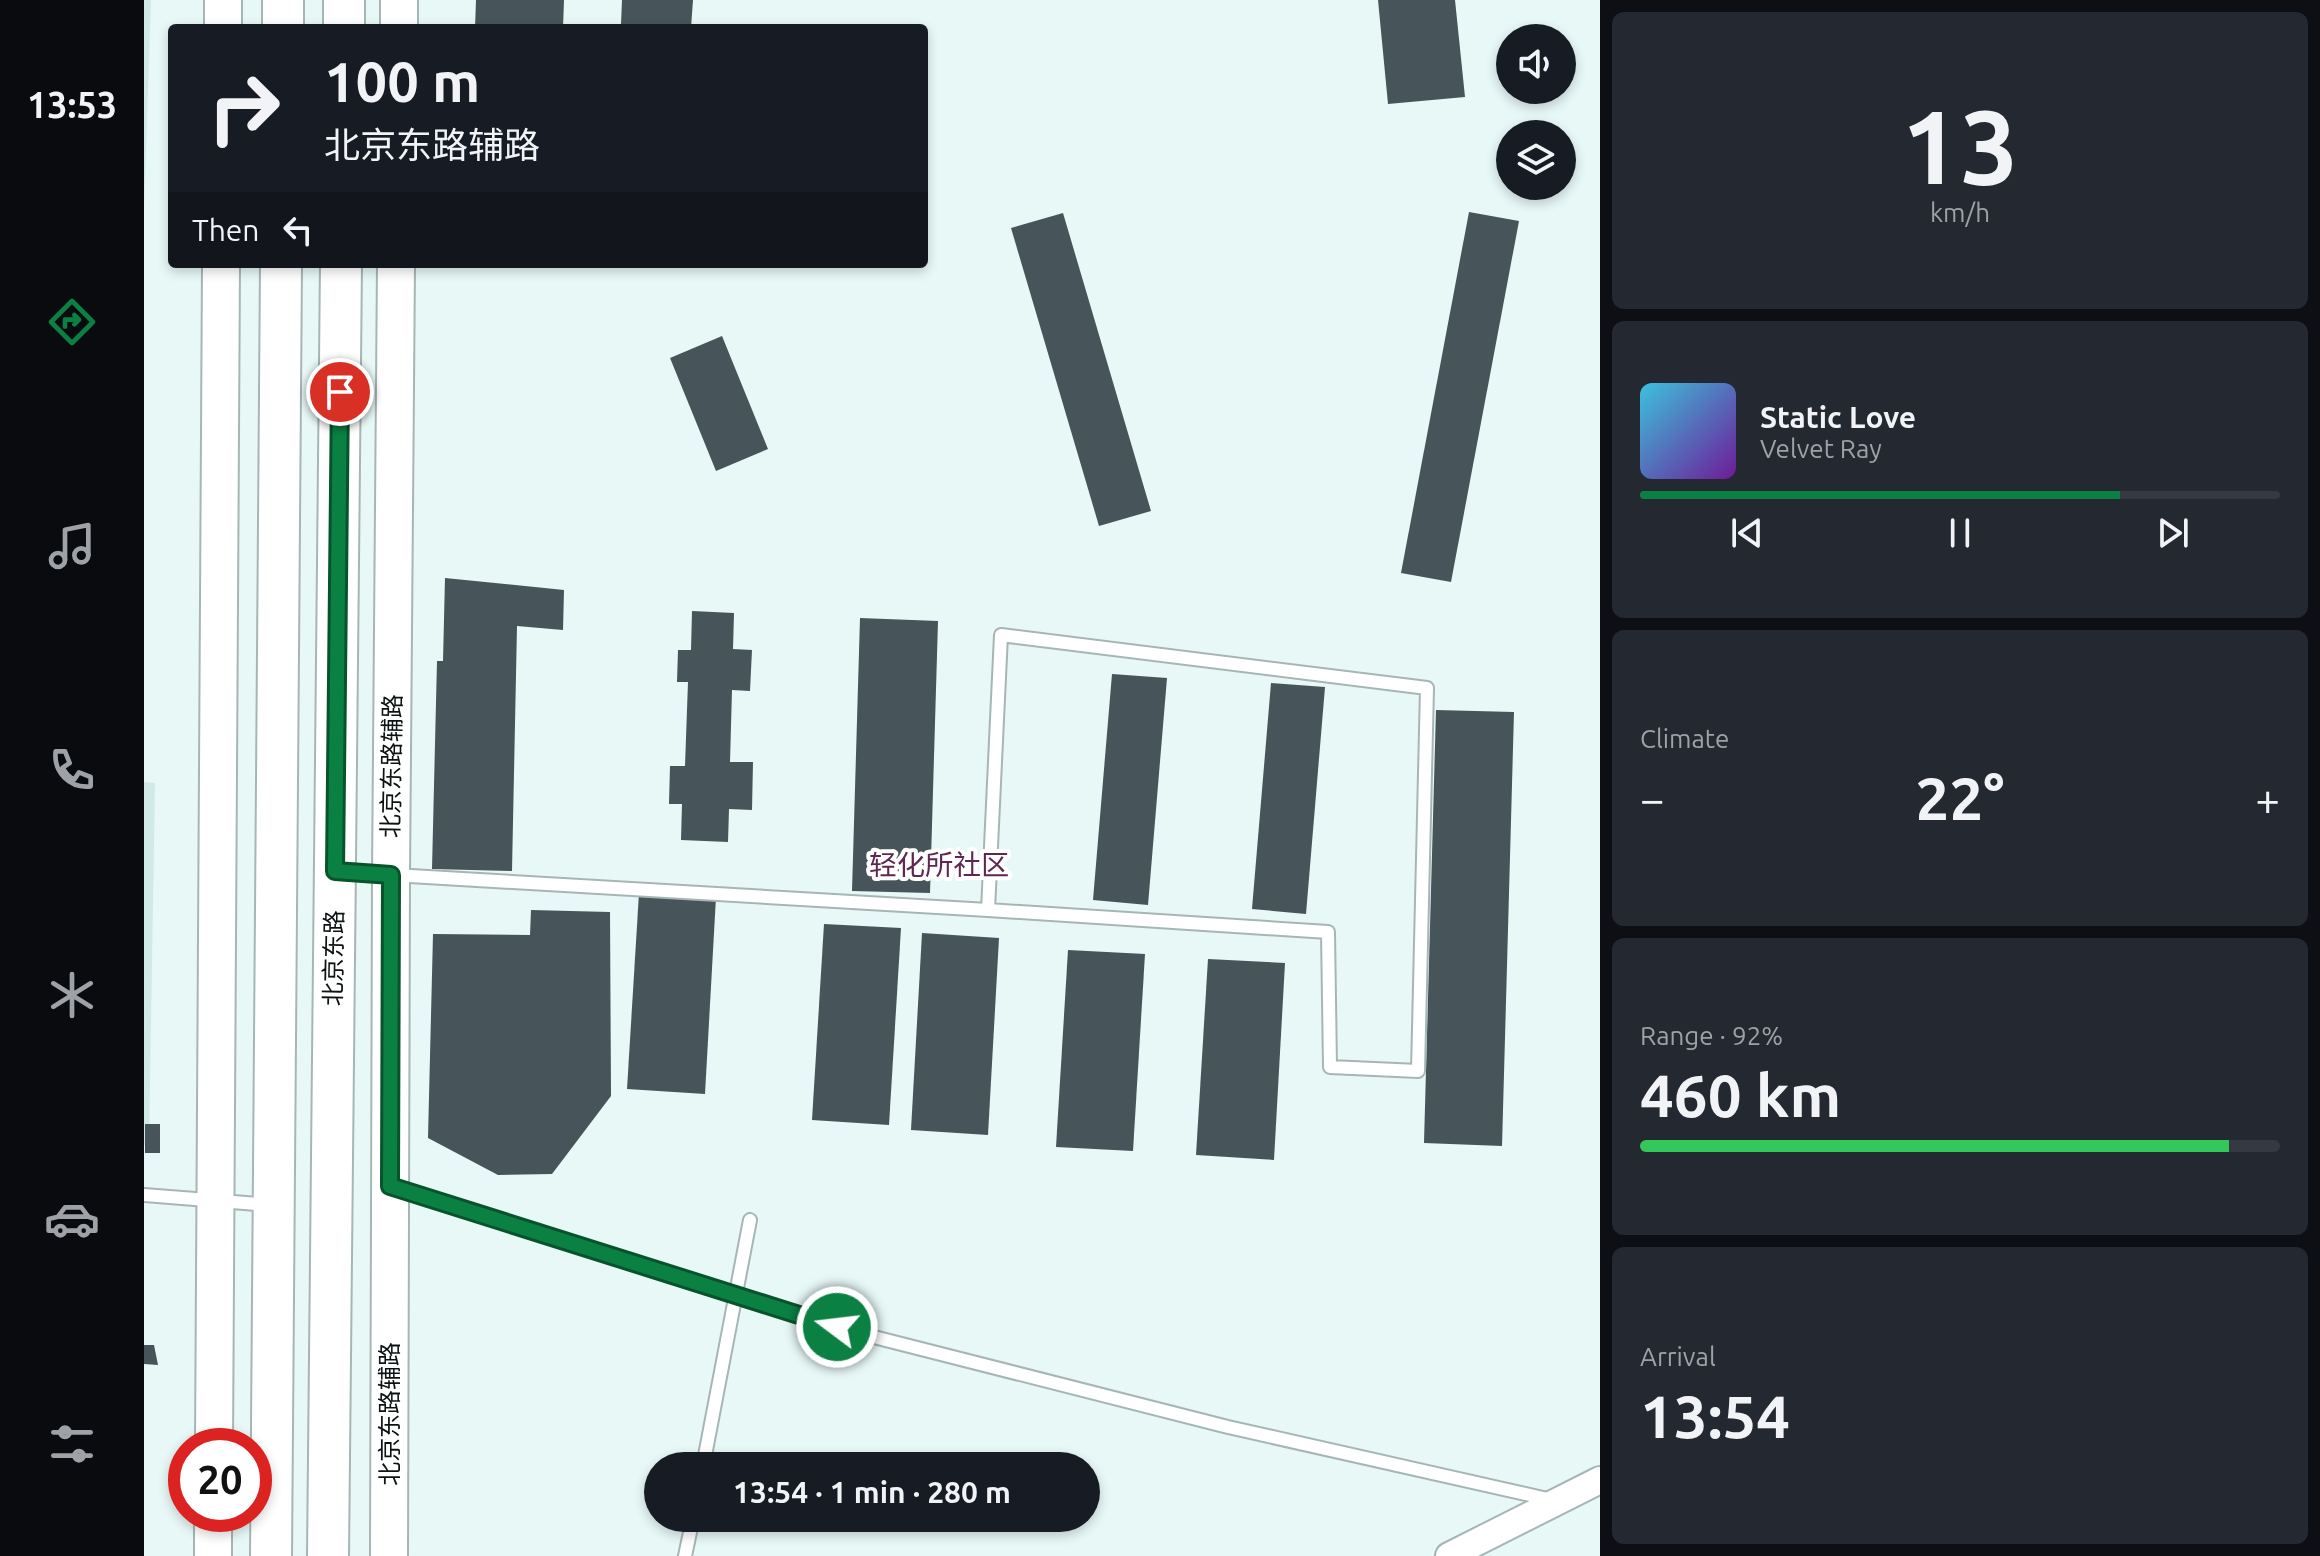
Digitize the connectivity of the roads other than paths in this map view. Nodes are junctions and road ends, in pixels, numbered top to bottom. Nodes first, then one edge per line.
1 (223, 0) edge
2 (283, 0) edge
3 (344, 0) edge
4 (399, 0) edge
5 (223, 24) edge
6 (283, 24) edge
7 (344, 24) edge
8 (399, 24) edge
9 (221, 268) edge
10 (281, 268) edge
11 (341, 268) edge
12 (396, 268) edge
13 (335, 871) junction
14 (391, 875) junction
15 (988, 910) junction
16 (390, 1186) junction
17 (144, 1195) edge
18 (216, 1201) junction
19 (273, 1205) junction
20 (750, 1220) dead end
21 (735, 1296) junction
22 (214, 1428) edge
23 (706, 1452) edge
24 (1600, 1480) edge
25 (1557, 1501) junction
26 (213, 1532) edge
27 (690, 1532) edge
28 (213, 1556) edge
29 (271, 1556) edge
30 (328, 1556) edge
31 (389, 1556) edge
32 (685, 1556) edge
33 (1449, 1556) edge

1 - 5 main road
2 - 6 main road
3 - 7 main road
4 - 8 main road
9 - 18 main road
10 - 19 main road
11 - 13 main road, 北京东路
12 - 14 main road, 北京东路辅路
13 - 14 lane
13 - 30 main road, 北京东路
14 - 15 lane
14 - 16 main road, 北京东路辅路
15 - 15 lane
16 - 21 lane
16 - 31 main road, 北京东路辅路
17 - 18 lane
18 - 19 lane
18 - 22 main road
19 - 29 main road
20 - 21 lane
21 - 23 lane
21 - 25 lane
24 - 25 street
25 - 33 street
26 - 28 main road
27 - 32 lane

